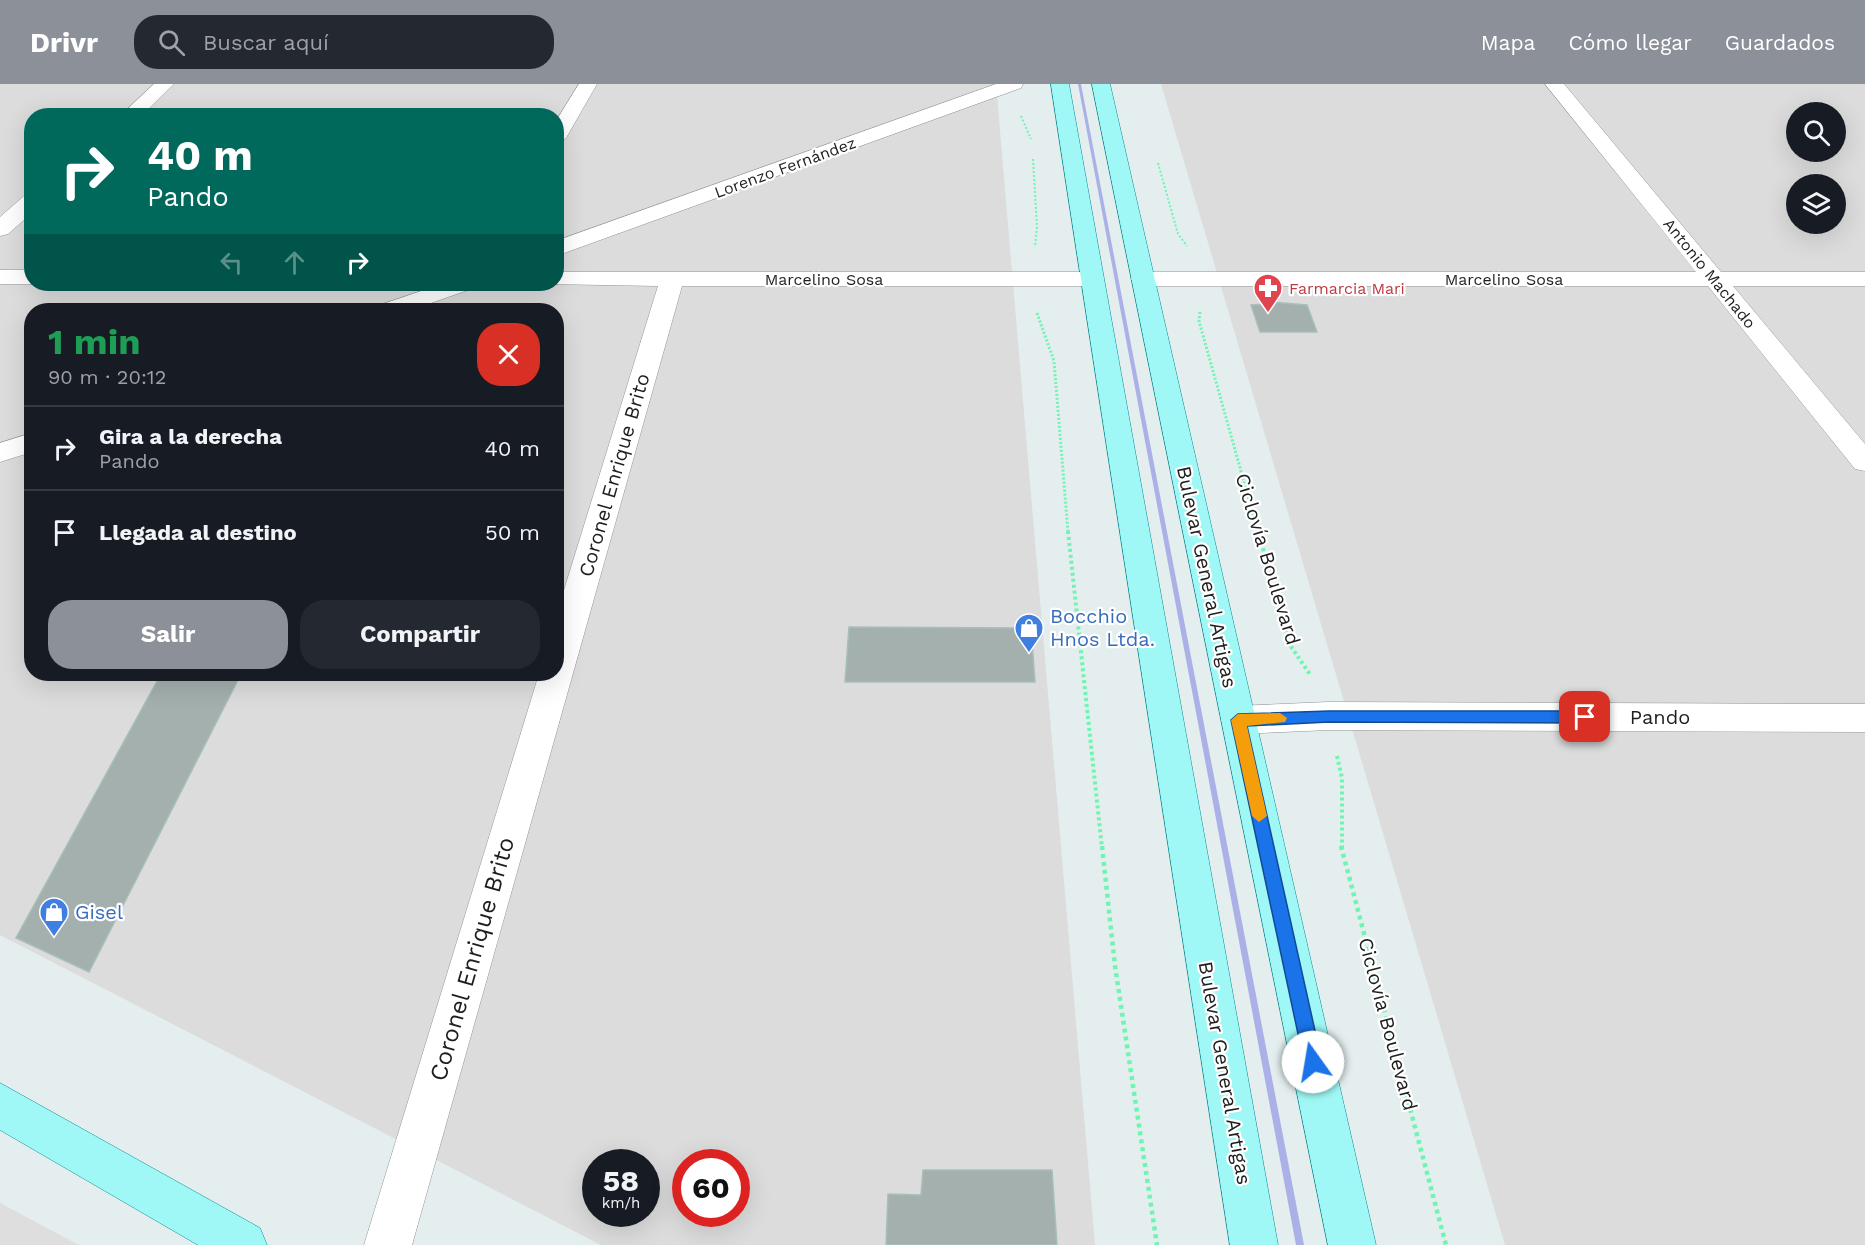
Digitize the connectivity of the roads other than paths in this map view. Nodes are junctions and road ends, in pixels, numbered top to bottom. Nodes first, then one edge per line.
1 (165, 84) edge
2 (588, 84) edge
3 (1060, 84) edge
4 (1101, 84) edge
5 (1554, 84) edge
6 (1012, 85) edge
7 (138, 108) edge
8 (564, 124) edge
9 (24, 208) edge
10 (0, 229) edge
11 (564, 246) edge
12 (0, 277) edge
13 (24, 277) edge
14 (564, 279) edge
15 (672, 279) junction
16 (1091, 279) junction
17 (1143, 279) junction
18 (1865, 279) edge
19 (1715, 280) junction
20 (443, 291) edge
21 (409, 303) edge
22 (24, 445) edge
23 (0, 453) edge
24 (1865, 462) edge
25 (564, 645) edge
26 (553, 681) edge
27 (1865, 718) edge
28 (1238, 720) junction
29 (0, 1105) edge
30 (243, 1245) edge
31 (388, 1245) edge
32 (1254, 1245) edge
33 (1352, 1245) edge

1 - 7 street
2 - 8 street
3 - 16 main road, Bulevar General Artigas
4 - 17 main road, Bulevar General Artigas
5 - 19 street, Antonio Machado
6 - 11 street, Lorenzo Fernández
9 - 10 street
12 - 13 street
14 - 15 street, Marcelino Sosa
15 - 16 street, Marcelino Sosa
15 - 25 street, Coronel Enrique Brito
16 - 32 main road, Bulevar General Artigas
17 - 19 street, Marcelino Sosa
17 - 28 main road, Bulevar General Artigas
18 - 19 street, Marcelino Sosa
19 - 24 street, Antonio Machado
20 - 21 street
22 - 23 street
26 - 31 street, Coronel Enrique Brito
27 - 28 street, Pando
28 - 33 main road, Bulevar General Artigas
29 - 30 main road

